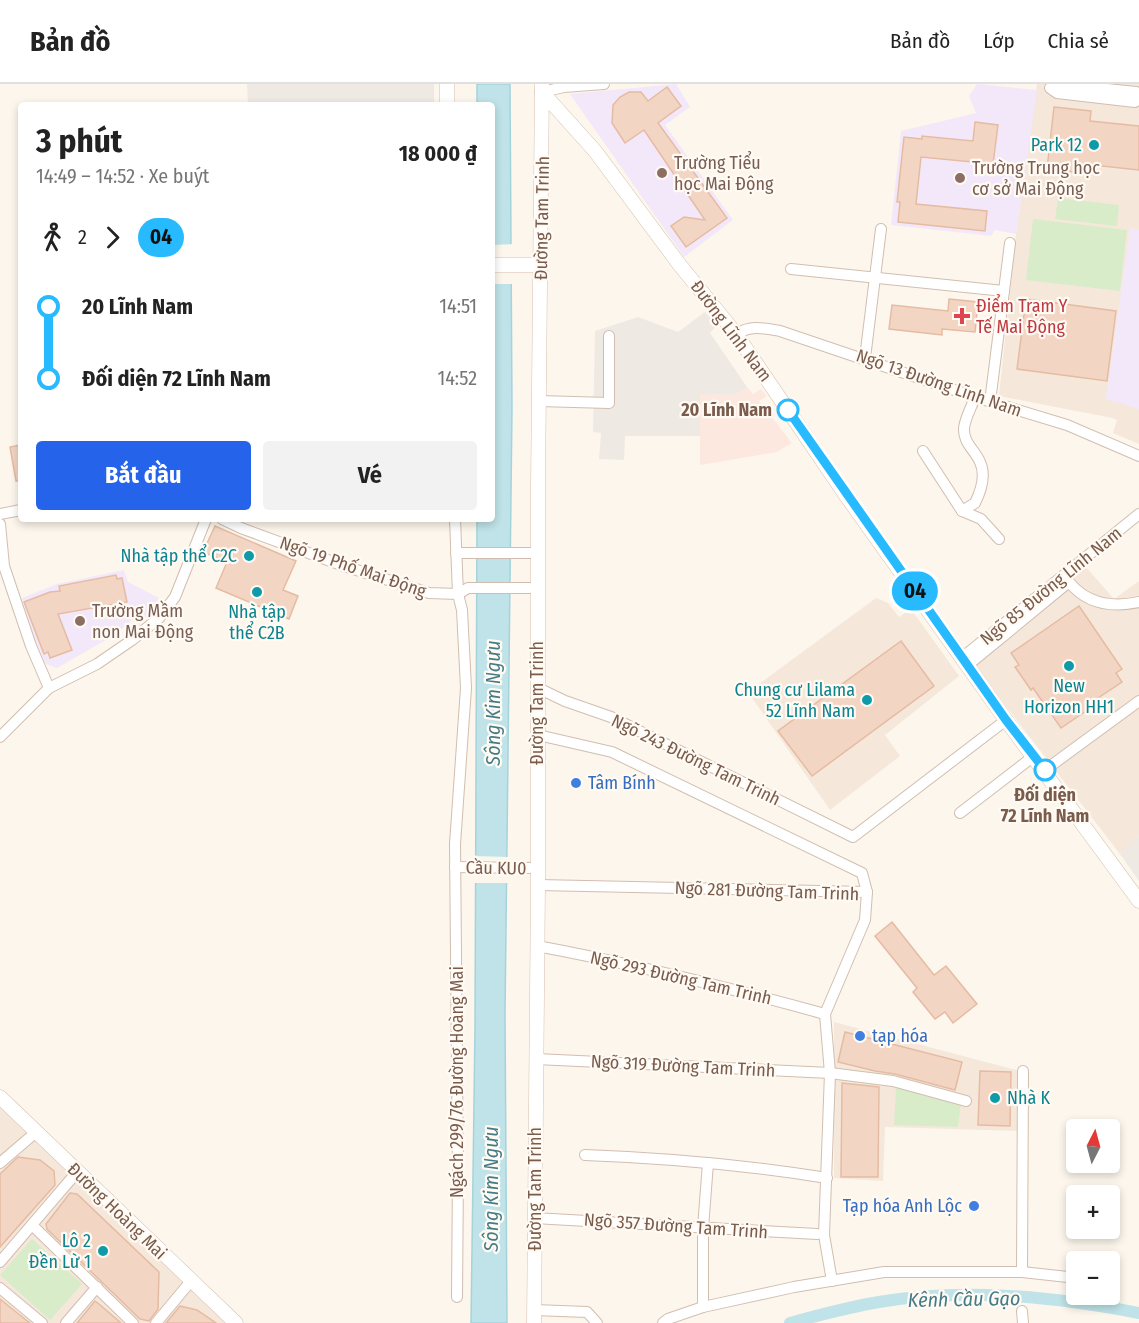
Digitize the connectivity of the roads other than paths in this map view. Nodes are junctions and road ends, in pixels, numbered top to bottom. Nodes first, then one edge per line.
1 (447, 84) edge
2 (604, 84) edge
3 (1051, 86) edge
4 (542, 88) edge
5 (447, 102) edge
6 (881, 229) dead end
7 (1010, 243) dead end
8 (495, 265) edge
9 (541, 265) junction
10 (791, 269) dead end
11 (874, 279) junction
12 (1004, 291) junction
13 (736, 334) junction
14 (609, 336) dead end
15 (865, 358) junction
16 (975, 397) junction
17 (539, 401) junction
18 (990, 402) junction
19 (923, 451) dead end
20 (1139, 456) edge
21 (18, 511) edge
22 (962, 511) junction
23 (0, 514) edge
24 (1139, 514) edge
25 (205, 522) edge
26 (228, 522) edge
27 (455, 522) edge
28 (0, 524) edge
29 (999, 539) dead end
30 (456, 553) junction
31 (530, 553) junction
32 (537, 588) junction
33 (458, 594) junction
34 (1139, 602) edge
35 (966, 661) junction
36 (49, 688) junction
37 (538, 688) junction
38 (1139, 701) edge
39 (1006, 720) junction
40 (538, 735) junction
41 (0, 737) edge
42 (1034, 756) junction
43 (1045, 770) junction
44 (960, 813) dead end
45 (455, 867) junction
46 (538, 868) junction
47 (538, 885) junction
48 (867, 892) junction
49 (1139, 901) edge
50 (537, 946) junction
51 (825, 1014) junction
52 (536, 1059) junction
53 (1023, 1071) dead end
54 (830, 1073) junction
55 (0, 1097) edge
56 (966, 1101) dead end
57 (35, 1132) junction
58 (585, 1155) dead end
59 (0, 1163) edge
60 (708, 1163) junction
61 (77, 1172) junction
62 (827, 1178) junction
63 (534, 1218) junction
64 (32, 1225) junction
65 (704, 1228) junction
66 (818, 1234) dead end
67 (0, 1262) edge
68 (1022, 1272) junction
69 (1066, 1277) edge
70 (191, 1281) junction
71 (832, 1281) junction
72 (97, 1287) junction
73 (0, 1288) edge
74 (457, 1297) dead end
75 (703, 1307) junction
76 (1022, 1311) dead end
77 (534, 1316) edge
78 (232, 1322) edge
79 (42, 1323) edge
80 (66, 1323) edge
81 (133, 1323) edge
82 (156, 1323) edge
83 (597, 1323) edge
84 (663, 1323) edge
85 (1023, 1323) edge

1 - 5 main road
2 - 4 street
3 - 3 street
4 - 9 main road, Đường Tam Trinh
4 - 13 main road, Đường Lĩnh Nam
6 - 11 street
7 - 12 street
8 - 9 main road
9 - 17 main road, Đường Tam Trinh
10 - 11 street
11 - 12 street
11 - 15 street
12 - 18 street
13 - 15 street, Ngõ 13 Đường Lĩnh Nam
13 - 35 main road, Đường Lĩnh Nam
14 - 17 street
15 - 16 street, Ngõ 13 Đường Lĩnh Nam
16 - 18 street, Ngõ 13 Đường Lĩnh Nam
16 - 22 street
17 - 31 main road, Đường Tam Trinh
18 - 20 street, Ngõ 13 Đường Lĩnh Nam
19 - 22 street
21 - 23 street
22 - 29 street
24 - 35 street, Ngõ 85 Đường Lĩnh Nam
25 - 36 street
26 - 33 street, Ngõ 19 Phố Mai Động
27 - 30 street
28 - 36 street
30 - 31 street
30 - 33 street
31 - 32 main road, Đường Tam Trinh
32 - 33 street
32 - 37 main road, Đường Tam Trinh
33 - 45 street, Ngách 299/76 Đường Hoàng Mai
34 - 35 street
35 - 39 main road, Đường Lĩnh Nam
36 - 41 street
37 - 39 street, Ngõ 243 Đường Tam Trinh
37 - 40 main road, Đường Tam Trinh
38 - 43 street
39 - 42 main road, Đường Lĩnh Nam
40 - 46 main road, Đường Tam Trinh
40 - 48 street
42 - 43 main road, Đường Lĩnh Nam
42 - 44 street
43 - 49 main road, Đường Lĩnh Nam
45 - 46 street, Cầu KU0
45 - 74 street, Ngách 299/76 Đường Hoàng Mai
46 - 47 main road, Đường Tam Trinh
47 - 48 street, Ngõ 281 Đường Tam Trinh
47 - 50 main road, Đường Tam Trinh
48 - 51 street, Ngõ 281 Đường Tam Trinh
50 - 51 street, Ngõ 293 Đường Tam Trinh
50 - 52 main road, Đường Tam Trinh
51 - 54 street
52 - 54 street, Ngõ 319 Đường Tam Trinh
52 - 63 main road, Đường Tam Trinh
53 - 68 street
54 - 56 street, Ngõ 319 Đường Tam Trinh
54 - 62 street
55 - 57 main road, Đường Hoàng Mai
57 - 59 street
57 - 61 main road, Đường Hoàng Mai
58 - 60 street
60 - 62 street
60 - 65 street
61 - 64 street
61 - 70 main road, Đường Hoàng Mai
62 - 71 street
63 - 65 street, Ngõ 357 Đường Tam Trinh
63 - 77 main road, Đường Tam Trinh
64 - 67 street
64 - 72 street
65 - 66 street, Ngõ 357 Đường Tam Trinh
65 - 75 street
68 - 69 street
68 - 71 street
70 - 78 main road, Đường Hoàng Mai
70 - 82 street
71 - 75 street
72 - 80 street
72 - 81 street
73 - 79 street
75 - 84 street
76 - 85 street
77 - 83 street

